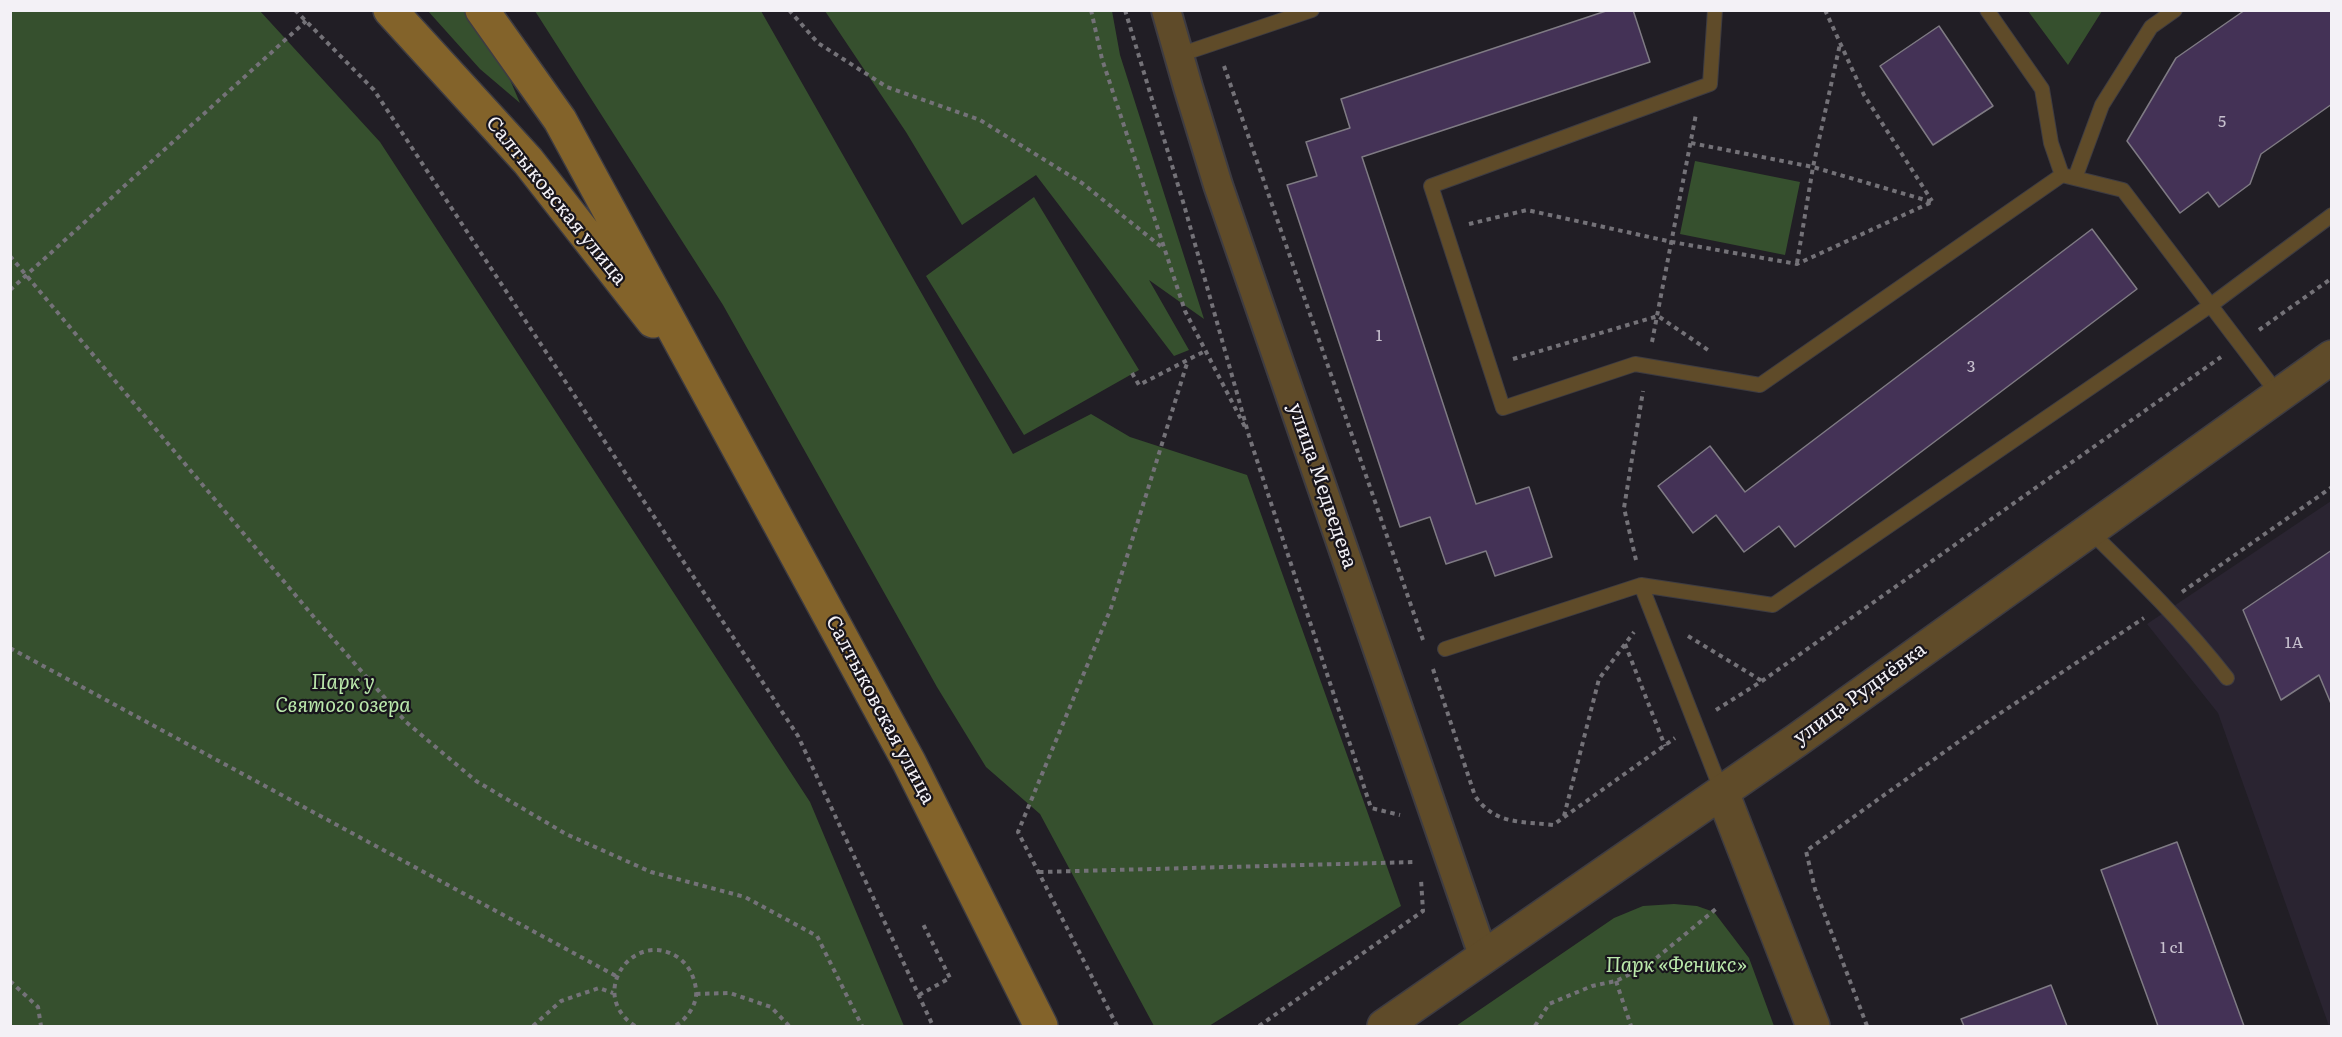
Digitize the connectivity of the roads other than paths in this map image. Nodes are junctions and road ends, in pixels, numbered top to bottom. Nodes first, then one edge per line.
1 (390, 10) edge
2 (482, 10) edge
3 (1166, 10) edge
4 (1312, 10) edge
5 (1715, 10) edge
6 (1988, 10) edge
7 (2175, 10) edge
8 (1179, 55) junction
9 (2068, 177) junction
10 (2331, 215) edge
11 (2211, 305) junction
12 (2331, 357) edge
13 (2278, 394) junction
14 (713, 398) junction
15 (2089, 530) junction
16 (1641, 585) junction
17 (1445, 649) dead end
18 (2227, 678) dead end
19 (1722, 792) junction
20 (1484, 958) junction
21 (1041, 1026) edge
22 (1384, 1026) edge
23 (1813, 1026) edge

1 - 14 main road, Салтыковская улица
2 - 14 main road, Салтыковская улица
3 - 8 street, улица Медведева
4 - 8 lane
5 - 9 lane
6 - 9 lane
7 - 9 lane
8 - 20 street, улица Медведева
9 - 11 lane
10 - 11 lane
11 - 13 lane
11 - 16 lane
12 - 13 street, улица Руднёвка
13 - 15 street, улица Руднёвка
14 - 21 main road, Салтыковская улица
15 - 18 lane
15 - 19 street, улица Руднёвка
16 - 17 lane
16 - 19 lane
19 - 20 street, улица Руднёвка
19 - 23 street
20 - 22 street, улица Руднёвка

